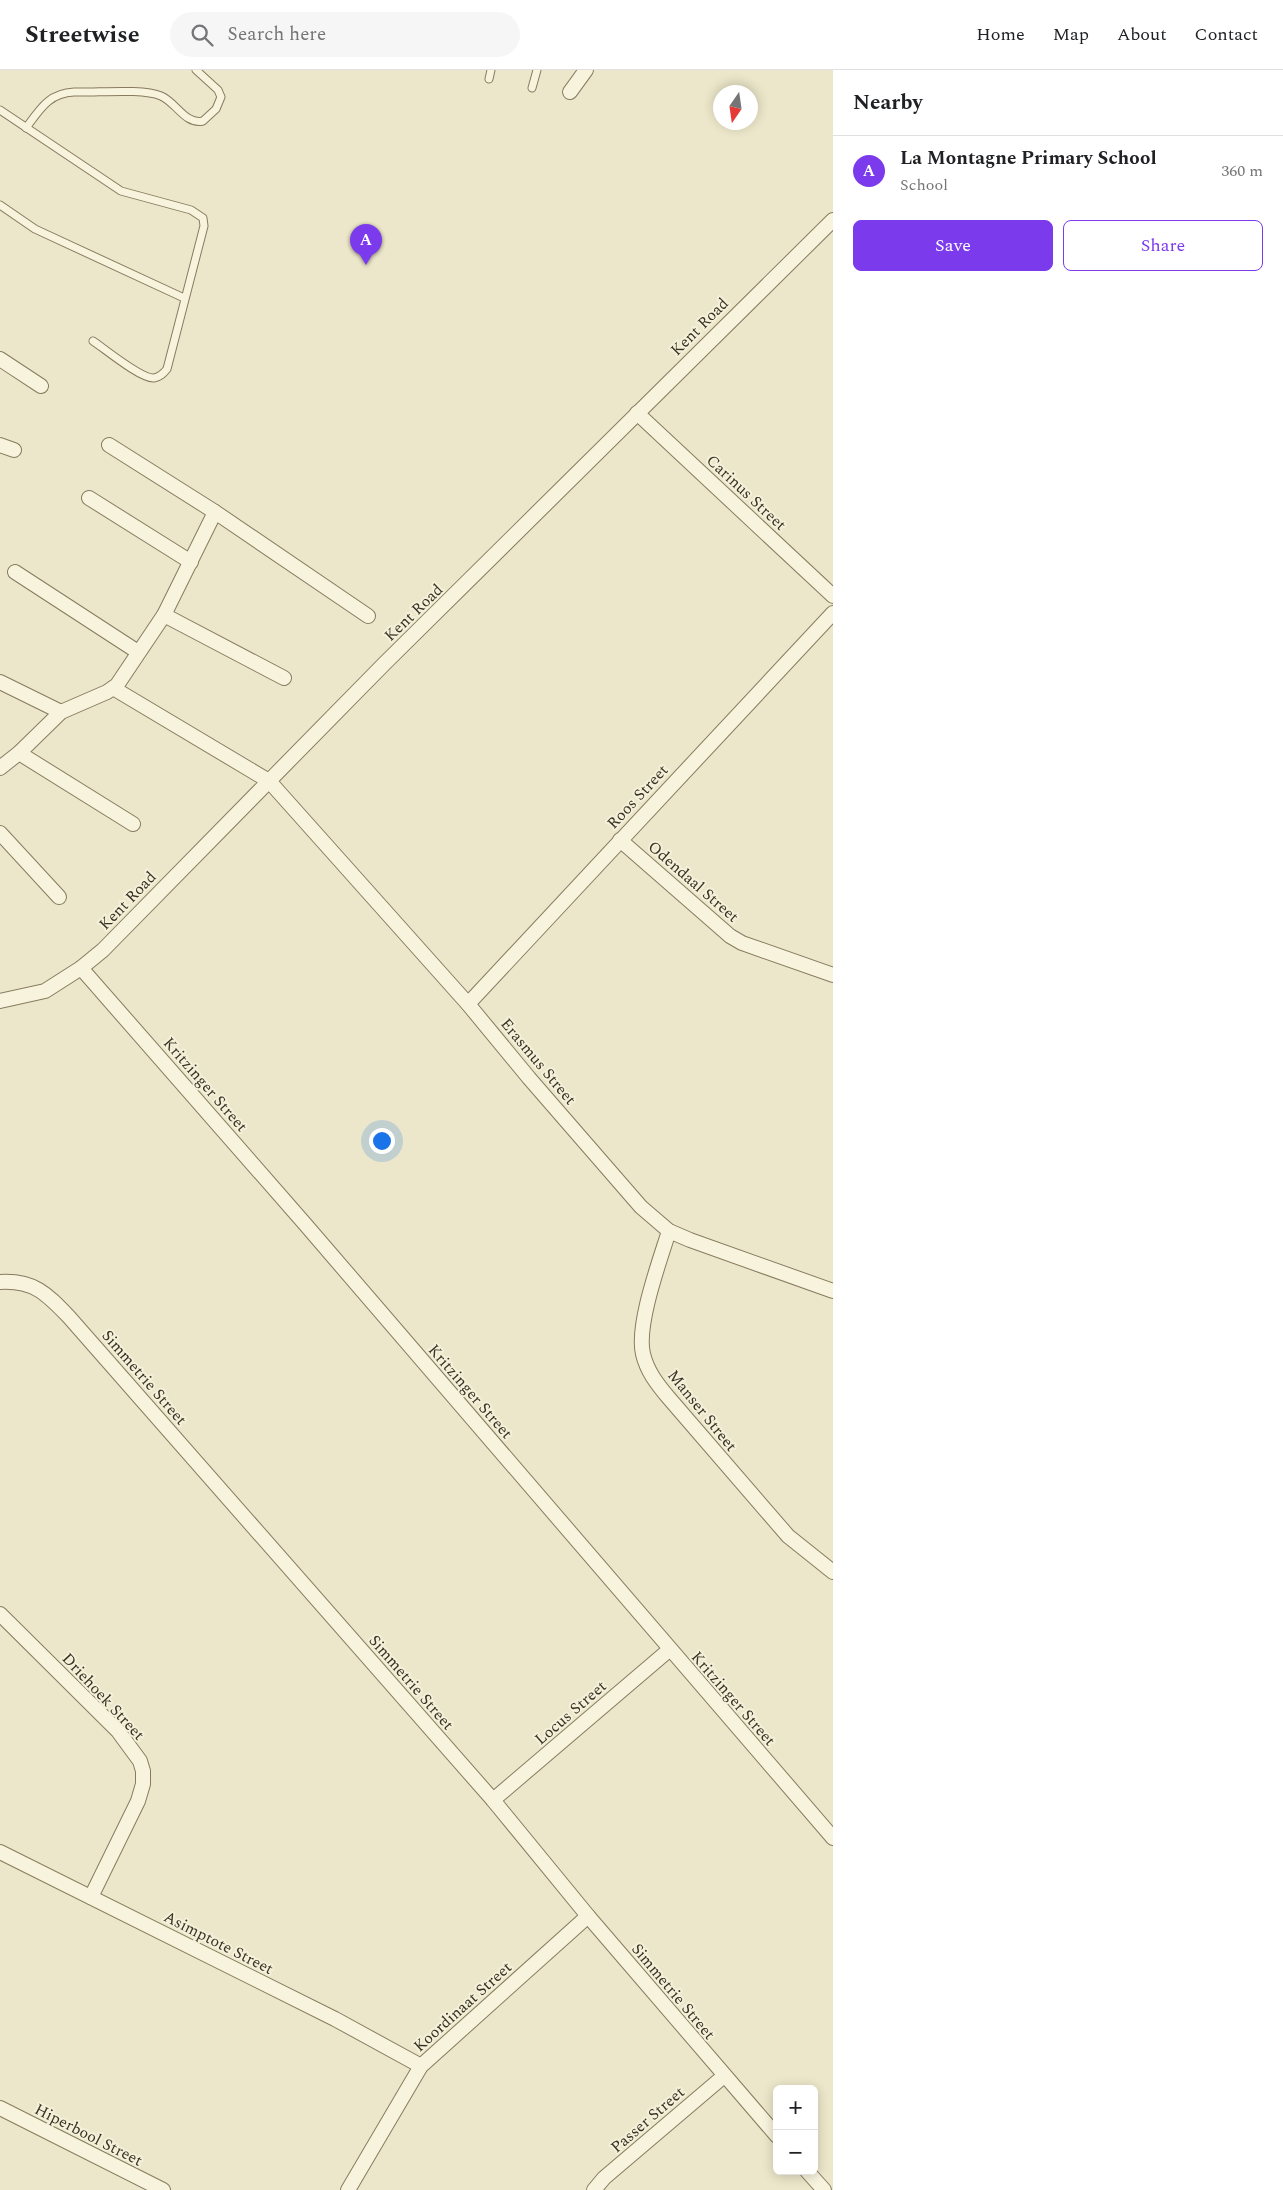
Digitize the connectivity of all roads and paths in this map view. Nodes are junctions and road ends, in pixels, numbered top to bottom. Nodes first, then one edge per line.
1 (196, 70) edge
2 (491, 70) edge
3 (537, 70) edge
4 (586, 70) edge
5 (488, 79) dead end
6 (532, 88) dead end
7 (570, 92) dead end
8 (0, 110) edge
9 (26, 128) junction
10 (0, 205) edge
11 (833, 220) edge
12 (184, 298) junction
13 (93, 341) dead end
14 (0, 359) edge
15 (41, 386) dead end
16 (637, 414) junction
17 (0, 445) edge
18 (109, 445) dead end
19 (14, 450) dead end
20 (89, 498) dead end
21 (215, 512) junction
22 (192, 562) junction
23 (14, 572) dead end
24 (833, 596) edge
25 (833, 613) edge
26 (164, 615) junction
27 (368, 616) dead end
28 (138, 652) junction
29 (284, 678) dead end
30 (0, 682) edge
31 (113, 688) junction
32 (61, 712) junction
33 (19, 753) junction
34 (0, 768) edge
35 (269, 781) junction
36 (134, 824) dead end
37 (0, 833) edge
38 (620, 840) junction
39 (59, 897) dead end
40 (81, 968) junction
41 (833, 975) edge
42 (0, 1001) edge
43 (468, 1004) junction
44 (669, 1230) junction
45 (0, 1282) edge
46 (833, 1291) edge
47 (833, 1572) edge
48 (0, 1614) edge
49 (669, 1650) junction
50 (493, 1800) junction
51 (833, 1838) edge
52 (0, 1852) edge
53 (91, 1897) junction
54 (588, 1916) junction
55 (421, 2066) junction
56 (724, 2076) junction
57 (0, 2108) edge
58 (773, 2131) edge
59 (811, 2175) edge
60 (163, 2190) edge
61 (348, 2190) edge
62 (594, 2190) edge
63 (824, 2190) edge

1 - 9 lane
2 - 5 lane
3 - 6 lane
4 - 7 street
8 - 9 lane
9 - 12 lane
10 - 12 lane
11 - 16 street, Kent Road
12 - 13 lane
14 - 15 street
16 - 24 street, Carinus Street
16 - 35 street, Kent Road
17 - 19 street
18 - 21 street
20 - 22 street
21 - 22 street
21 - 27 street
22 - 26 street
23 - 28 street
25 - 38 street, Roos Street
26 - 28 street
26 - 29 street
28 - 31 street
30 - 32 street
31 - 32 street
31 - 35 street, Erasmus Street
32 - 33 street
33 - 34 street
33 - 36 street
35 - 40 street, Kent Road
35 - 43 street, Erasmus Street
37 - 39 street
38 - 41 street, Odendaal Street
38 - 43 street, Roos Street
40 - 42 street, Kent Road
40 - 49 street, Kritzinger Street
43 - 44 street, Erasmus Street
44 - 46 street, Erasmus Street
44 - 47 street, Manser Street
45 - 50 street, Simmetrie Street
48 - 53 street, Driehoek Street
49 - 50 street, Locus Street
49 - 51 street, Kritzinger Street
50 - 54 street, Simmetrie Street
52 - 53 street, Asimptote Street
53 - 55 street, Asimptote Street
54 - 55 street, Koordinaat Street
54 - 56 street, Simmetrie Street
55 - 61 street, Koordinaat Street
56 - 58 street, Simmetrie Street
56 - 62 street, Passer Street
57 - 60 street, Hiperbool Street
59 - 63 street

